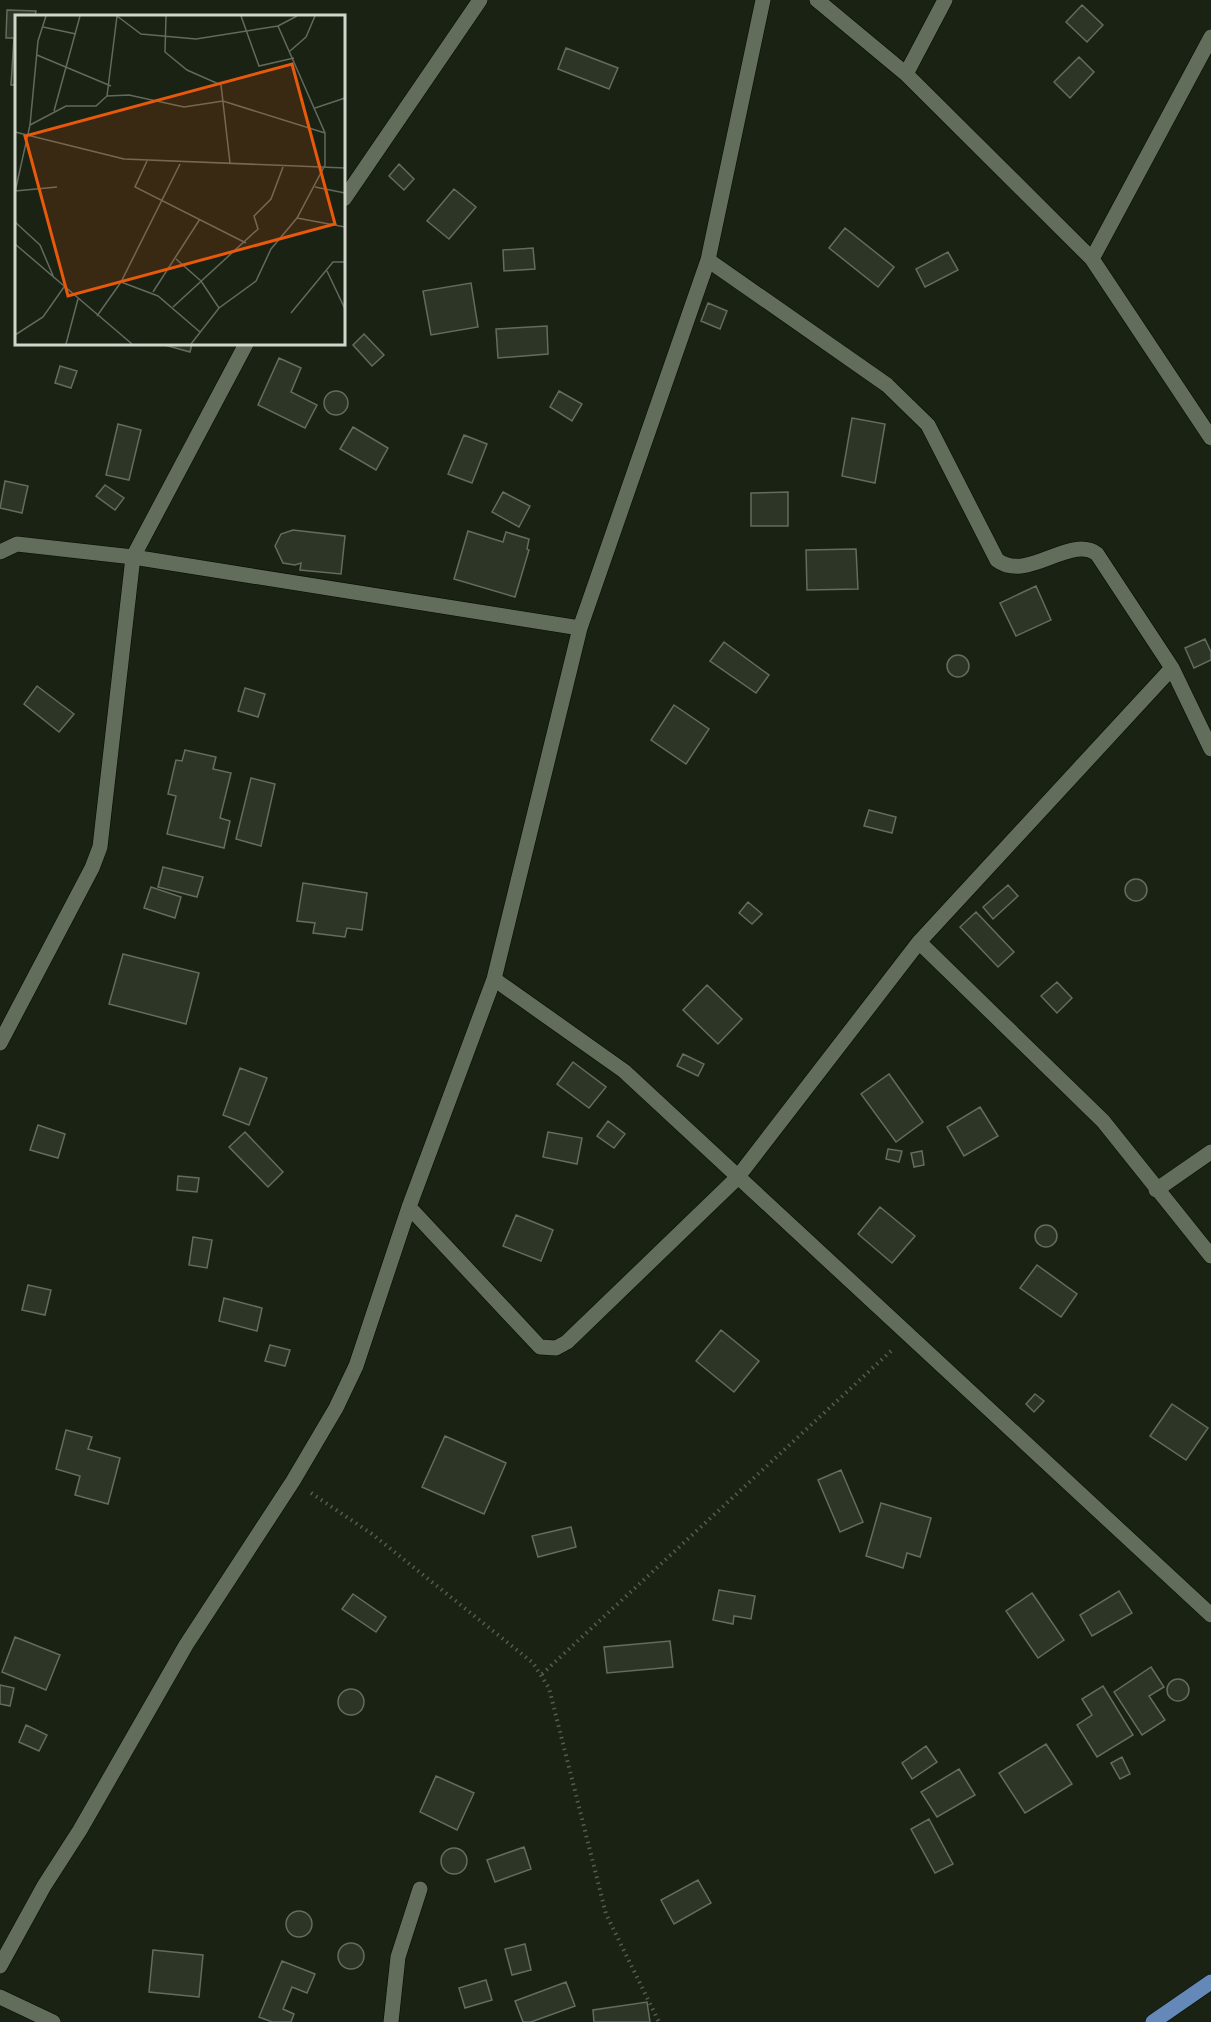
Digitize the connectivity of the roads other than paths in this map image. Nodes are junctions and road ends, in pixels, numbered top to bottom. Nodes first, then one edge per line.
1 (480, 0) edge
2 (763, 0) edge
3 (817, 0) edge
4 (945, 0) edge
5 (1211, 37) edge
6 (906, 75) junction
7 (345, 198) edge
8 (1092, 259) junction
9 (708, 260) junction
10 (245, 345) edge
11 (1211, 438) edge
12 (0, 552) edge
13 (133, 557) junction
14 (580, 628) junction
15 (1172, 668) junction
16 (1211, 749) edge
17 (919, 942) junction
18 (494, 979) junction
19 (0, 1043) edge
20 (1211, 1152) edge
21 (737, 1178) junction
22 (1156, 1190) junction
23 (409, 1207) junction
24 (1211, 1256) edge
25 (1211, 1615) edge
26 (420, 1888) dead end
27 (0, 1966) edge
28 (1211, 1982) edge
29 (0, 1997) edge
30 (53, 2022) edge
31 (392, 2022) edge
32 (1153, 2022) edge

1 - 7 street
2 - 9 street
3 - 6 street
4 - 6 street
5 - 8 street
6 - 8 street
8 - 11 street
9 - 14 street
9 - 15 street
10 - 13 street
12 - 13 street
13 - 14 street
13 - 19 street
14 - 18 street
15 - 16 street
15 - 17 street
17 - 21 street
17 - 22 street
18 - 21 street
18 - 23 street
20 - 22 street
21 - 23 street
21 - 25 street
22 - 24 street
23 - 27 street
26 - 31 street
28 - 32 main road
29 - 30 street

